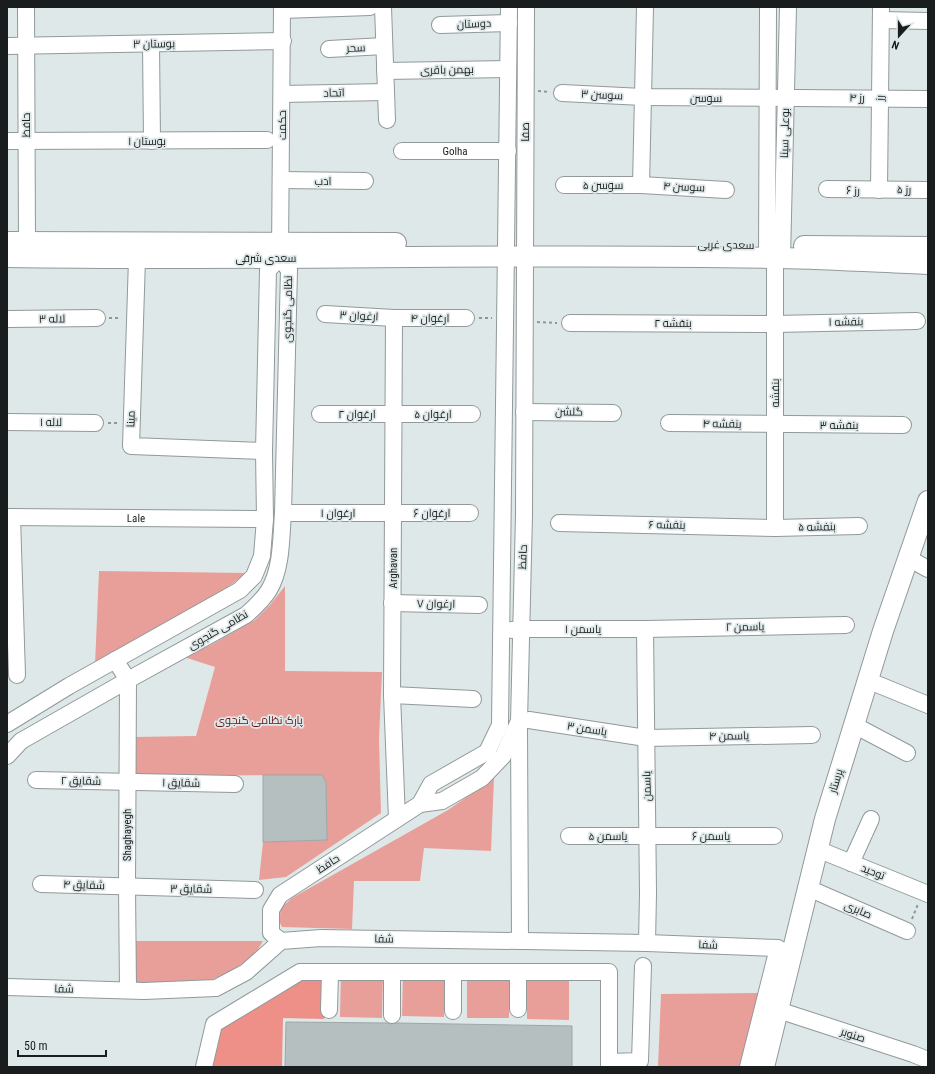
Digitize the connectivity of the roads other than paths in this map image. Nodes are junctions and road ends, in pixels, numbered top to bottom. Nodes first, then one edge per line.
1 (26, 7) edge
2 (370, 7) edge
3 (383, 7) edge
4 (526, 7) edge
5 (646, 7) edge
6 (768, 7) edge
7 (788, 7) edge
8 (282, 8) edge
9 (881, 14) edge
10 (509, 15) edge
11 (928, 21) edge
12 (440, 25) dead end
13 (282, 41) junction
14 (151, 44) junction
15 (7, 46) edge
16 (26, 46) junction
17 (384, 46) junction
18 (329, 49) dead end
19 (508, 68) junction
20 (385, 71) junction
21 (386, 92) junction
22 (562, 93) road end
23 (282, 94) junction
24 (643, 97) junction
25 (786, 97) junction
26 (768, 98) junction
27 (880, 98) junction
28 (928, 98) edge
29 (387, 120) dead end
30 (267, 140) dead end
31 (7, 141) edge
32 (26, 141) junction
33 (152, 142) junction
34 (402, 151) dead end
35 (508, 151) junction
36 (281, 180) junction
37 (365, 181) dead end
38 (564, 185) dead end
39 (641, 185) junction
40 (827, 189) dead end
41 (726, 190) dead end
42 (879, 190) junction
43 (928, 190) edge
44 (7, 242) edge
45 (27, 242) junction
46 (928, 247) edge
47 (515, 250) junction
48 (281, 251) junction
49 (775, 253) junction
50 (7, 256) edge
51 (136, 259) junction
52 (928, 264) edge
53 (325, 314) dead end
54 (97, 318) road end
55 (394, 318) junction
56 (466, 318) road end
57 (7, 319) edge
58 (917, 321) dead end
59 (570, 323) road end
60 (775, 324) junction
61 (524, 412) junction
62 (613, 412) dead end
63 (394, 413) junction
64 (320, 414) dead end
65 (472, 414) dead end
66 (7, 422) edge
67 (95, 423) road end
68 (669, 424) dead end
69 (775, 425) junction
70 (903, 425) dead end
71 (264, 450) junction
72 (928, 501) edge
73 (283, 513) junction
74 (393, 513) junction
75 (470, 513) dead end
76 (9, 517) edge
77 (265, 519) junction
78 (559, 523) dead end
79 (859, 526) dead end
80 (775, 528) junction
81 (908, 558) junction
82 (928, 569) edge
83 (392, 603) junction
84 (480, 604) dead end
85 (846, 625) dead end
86 (644, 628) junction
87 (521, 629) junction
88 (501, 632) junction
89 (115, 660) junction
90 (17, 675) dead end
91 (128, 680) junction
92 (867, 680) junction
93 (392, 695) junction
94 (473, 699) dead end
95 (928, 705) edge
96 (524, 721) junction
97 (7, 724) edge
98 (854, 726) junction
99 (812, 735) dead end
100 (646, 738) junction
101 (907, 753) dead end
102 (7, 756) edge
103 (36, 780) dead end
104 (127, 782) junction
105 (235, 784) dead end
106 (420, 804) junction
107 (397, 819) junction
108 (871, 820) dead end
109 (569, 836) dead end
110 (648, 836) junction
111 (774, 836) dead end
112 (817, 849) junction
113 (851, 863) junction
114 (41, 884) dead end
115 (127, 887) junction
116 (808, 888) junction
117 (255, 890) dead end
118 (925, 893) edge
119 (908, 931) road end
120 (281, 941) junction
121 (520, 941) junction
122 (647, 943) junction
123 (643, 966) dead end
124 (330, 972) junction
125 (392, 972) junction
126 (453, 972) junction
127 (518, 972) junction
128 (7, 987) edge
129 (128, 990) junction
130 (518, 1009) dead end
131 (329, 1010) dead end
132 (778, 1010) junction
133 (454, 1011) dead end
134 (392, 1014) dead end
135 (928, 1060) edge
136 (609, 1065) edge
137 (204, 1067) edge
138 (748, 1067) edge
139 (764, 1067) edge

1 - 16 street, حافظ
2 - 8 street
3 - 17 street
4 - 47 street, صفا
5 - 24 street
6 - 26 street, بوعلی سینا
7 - 25 street, بوعلی سینا
8 - 13 street, حکمت
9 - 11 street
9 - 27 street, رز
10 - 12 street, دوستان
10 - 19 street, صفا
13 - 14 street, بوستان ۳
13 - 23 street, حکمت
14 - 16 street, بوستان ۳
14 - 33 street
15 - 16 street, بوستان ۳
16 - 32 street, حافظ
17 - 18 street, سحر
17 - 20 street
19 - 20 street, بهمن باقری
19 - 35 street, صفا
20 - 21 street
21 - 23 street, اتحاد
21 - 29 street
22 - 24 street, سوسن ۳
23 - 36 street, حکمت
24 - 26 street, سوسن
24 - 39 street
25 - 26 street, رز ۴
25 - 27 street, رز ۴
25 - 49 street, بوعلی سینا
26 - 49 street, بوعلی سینا
27 - 28 street, رز ۴
27 - 42 street, رز
30 - 33 street, بوستان ۱
31 - 32 street, بوستان ۱
32 - 33 street, بوستان ۱
32 - 45 street, حافظ
34 - 35 street, Golha
35 - 47 street, صفا
36 - 37 street, ادب
36 - 48 street, حکمت
38 - 39 street, سوسن ۵
39 - 41 street, سوسن ۴
40 - 42 street, رز ۶
42 - 43 street, رز ۵
44 - 45 main road, سعدی شرقی
45 - 48 main road, سعدی شرقی
46 - 49 main road, سعدی غربی
47 - 48 main road, سعدی شرقی
47 - 49 main road, سعدی غربی
47 - 61 street, حافظ
47 - 88 street, حافظ
48 - 51 main road, سعدی شرقی
48 - 71 street, نظامی گنجوی
48 - 73 street, نظامی گنجوی
49 - 52 main road, سعدی غربی
49 - 60 street, بنفشه
50 - 51 main road, سعدی شرقی
51 - 71 street, مینا
53 - 55 street, ارغوان ۳
54 - 57 street, لاله ۳
55 - 56 street, ارغوان ۴
55 - 63 street, Arghavan
58 - 60 street, بنفشه ۱
59 - 60 street, بنفشه ۲
60 - 69 street, بنفشه
61 - 62 street, گلشن
61 - 87 street, حافظ
63 - 64 street, ارغوان ۲
63 - 65 street, ارغوان ۵
63 - 74 street, Arghavan
66 - 67 street, لاله ۱
68 - 69 street, بنفشه ۴
69 - 70 street, بنفشه ۳
69 - 80 street, بنفشه
71 - 77 street, نظامی گنجوی
72 - 81 main road, پرستار
73 - 74 street, ارغوان ۱
73 - 91 street, نظامی گنجوی
74 - 75 street, ارغوان ۶
74 - 83 street, Arghavan
76 - 77 street, Lale
76 - 90 street
77 - 89 street, نظامی گنجوی
78 - 80 street, بنفشه ۶
79 - 80 street, بنفشه ۵
81 - 82 street
81 - 92 main road, پرستار
83 - 84 street, ارغوان ۷
83 - 93 street, Arghavan
85 - 86 street, یاسمن ۲
86 - 87 street, یاسمن ۱
86 - 100 street, یاسمن
87 - 88 street, یاسمن ۱
87 - 96 street, حافظ
88 - 106 street, حافظ
89 - 91 street
89 - 97 street, نظامی گنجوی
91 - 102 street, نظامی گنجوی
91 - 104 street, Shaghayegh
92 - 95 street
92 - 98 main road, پرستار
93 - 94 street
93 - 107 street, Arghavan
96 - 100 street, یاسمن ۳
96 - 106 street, حافظ
96 - 121 street
98 - 101 street
98 - 112 main road, پرستار
99 - 100 street, یاسمن ۴
100 - 110 street, یاسمن
103 - 104 street, شقایق ۲
104 - 105 street, شقایق ۱
104 - 115 street, Shaghayegh
106 - 107 street, حافظ
107 - 120 street, حافظ
108 - 113 street
109 - 110 street, یاسمن ۵
110 - 111 street, یاسمن ۶
110 - 122 street, یاسمن
112 - 113 street, توحید
112 - 116 main road, پرستار
113 - 118 street, توحید
114 - 115 street, شقایق ۴
115 - 117 street, شقایق ۳
115 - 129 street, Shaghayegh
116 - 119 street, صابری
116 - 132 main road, پرستار
120 - 121 street, شفا
120 - 129 street, شفا
121 - 122 street, شفا
122 - 138 street, شفا
123 - 136 street
124 - 125 street
124 - 131 street
124 - 137 street
125 - 126 street
125 - 134 street
126 - 127 street
126 - 133 street
127 - 130 street
127 - 136 street
128 - 129 street, شفا
132 - 135 street, صنوبر
132 - 139 main road, پرستار

